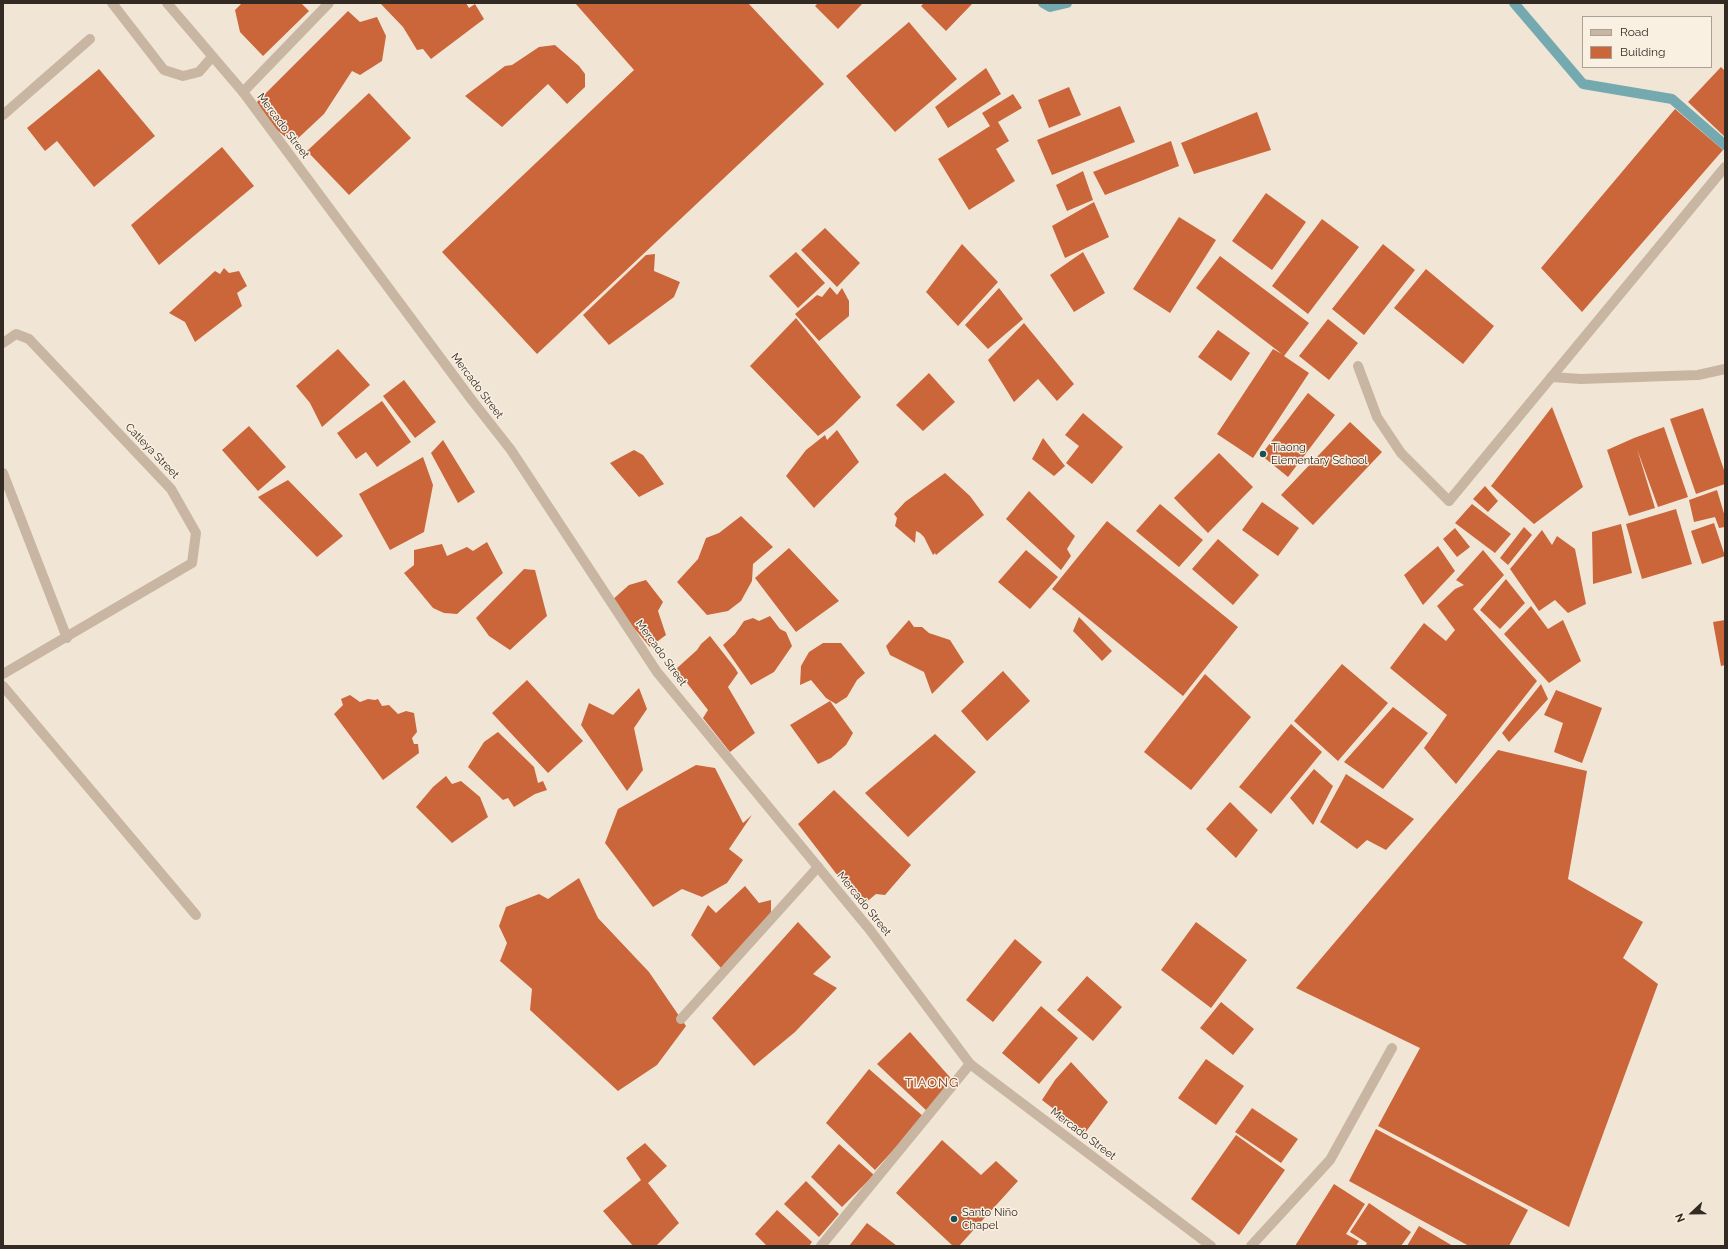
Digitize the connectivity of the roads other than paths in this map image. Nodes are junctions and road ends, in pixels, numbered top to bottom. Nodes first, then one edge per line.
1 (112, 3) edge
2 (167, 3) edge
3 (329, 3) edge
4 (90, 39) dead end
5 (212, 57) junction
6 (243, 92) junction
7 (3, 115) edge
8 (1725, 167) edge
9 (3, 342) edge
10 (1358, 366) dead end
11 (1725, 369) edge
12 (1551, 377) junction
13 (3, 473) edge
14 (67, 638) junction
15 (3, 674) edge
16 (3, 686) edge
17 (818, 867) junction
18 (196, 915) dead end
19 (682, 1019) dead end
20 (1392, 1048) dead end
21 (970, 1064) junction
22 (822, 1246) edge
23 (1211, 1246) edge
24 (1251, 1246) edge

1 - 5 street
2 - 5 street, Mercado Street
3 - 6 street
4 - 7 street
5 - 6 street, Mercado Street
6 - 17 street, Mercado Street
8 - 12 street
9 - 14 street, Catleya Street
10 - 12 street
11 - 12 street
13 - 14 street
14 - 15 street, Catleya Street
16 - 18 street
17 - 19 street
17 - 21 street, Mercado Street
20 - 24 street
21 - 22 street
21 - 23 street, Mercado Street

